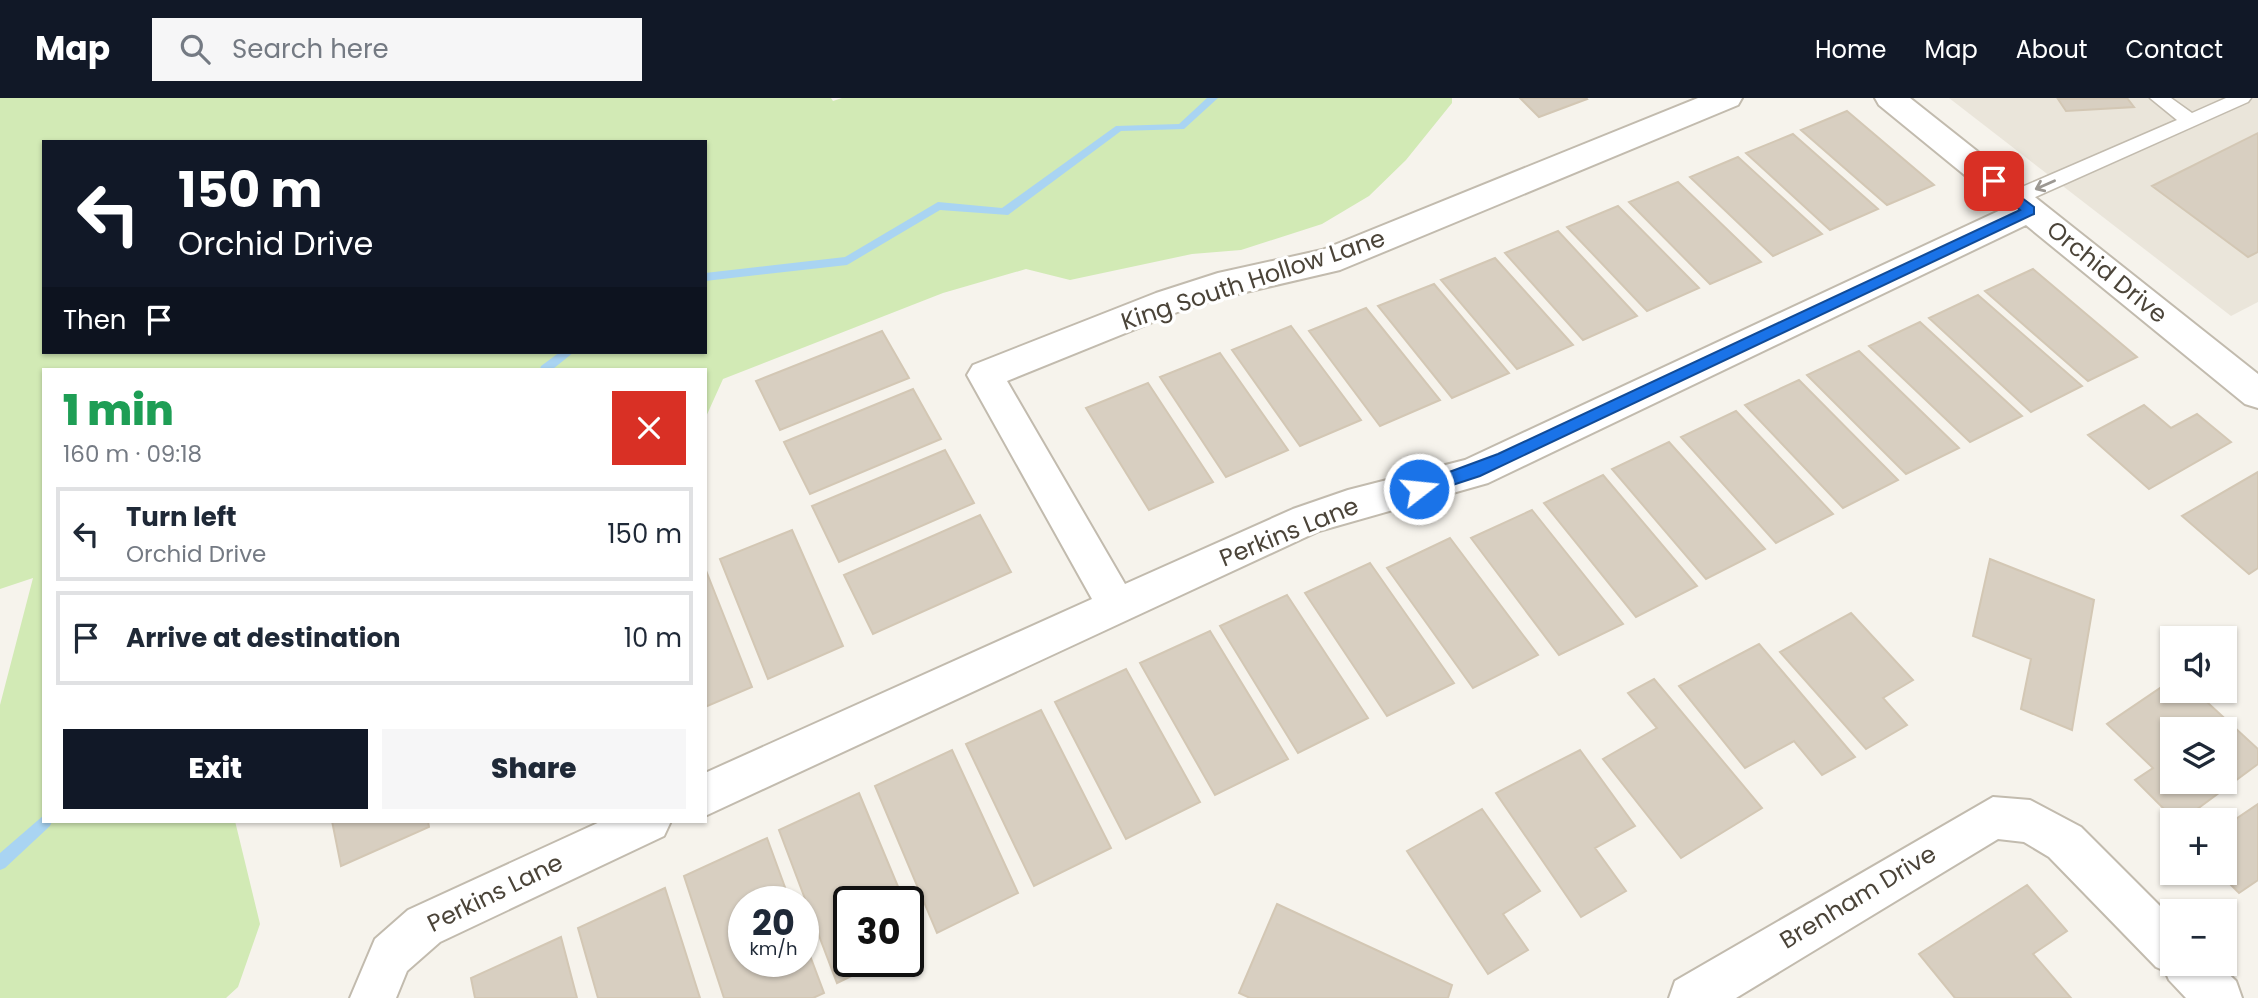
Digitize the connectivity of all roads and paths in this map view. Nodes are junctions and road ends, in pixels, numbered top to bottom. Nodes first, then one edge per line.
1 (1727, 98) edge
2 (1890, 98) edge
3 (2160, 98) edge
4 (2242, 98) edge
5 (2191, 121) junction
6 (2022, 204) junction
7 (2258, 394) edge
8 (1117, 606) junction
9 (707, 794) edge
10 (645, 823) edge
11 (2160, 939) edge
12 (2197, 976) edge
13 (373, 998) edge
14 (1692, 998) edge
15 (2219, 998) edge

1 - 8 street, King South Hollow Lane
2 - 6 street, Orchid Drive
3 - 5 lane
4 - 5 lane
5 -> 6 lane
6 - 7 street, Orchid Drive
6 - 8 street, Perkins Lane
8 - 9 street, Perkins Lane
10 - 13 street, Perkins Lane
11 - 14 street, Brenham Drive
12 - 15 street

